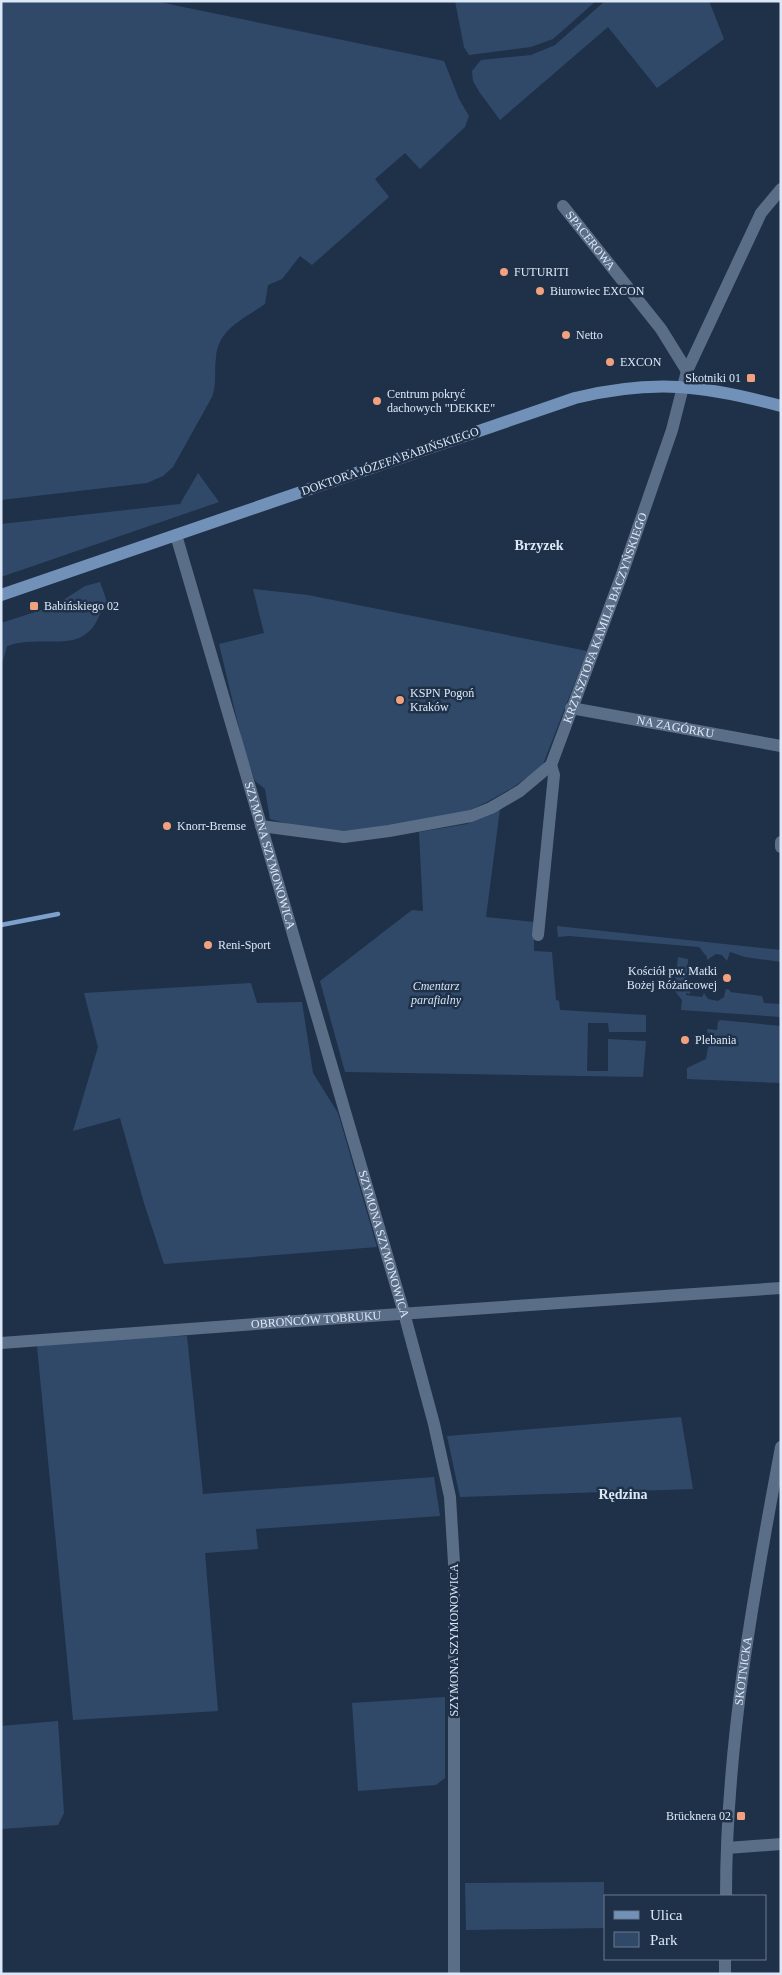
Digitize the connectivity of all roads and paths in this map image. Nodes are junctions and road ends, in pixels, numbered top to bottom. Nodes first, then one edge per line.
1 (781, 189) edge
2 (563, 206) dead end
3 (687, 371) junction
4 (684, 386) junction
5 (781, 406) edge
6 (176, 535) junction
7 (3, 596) edge
8 (571, 708) junction
9 (781, 746) edge
10 (551, 765) junction
11 (261, 826) junction
12 (781, 842) edge
13 (781, 847) edge
14 (538, 935) dead end
15 (781, 1288) edge
16 (404, 1313) junction
17 (1, 1344) edge
18 (781, 1447) edge
19 (781, 1844) edge
20 (727, 1848) junction
21 (726, 1895) edge
22 (725, 1960) edge
23 (454, 1974) edge
24 (725, 1974) edge

1 - 3 street, KRZYSZTOFA KAMILA BACZYŃSKIEGO
2 - 3 street, SPACEROWA
3 - 4 street, KRZYSZTOFA KAMILA BACZYŃSKIEGO
4 - 5 main road, DOKTORA JÓZEFA BABIŃSKIEGO
4 - 6 main road, DOKTORA JÓZEFA BABIŃSKIEGO
4 - 8 street, KRZYSZTOFA KAMILA BACZYŃSKIEGO
6 - 7 main road, DOKTORA JÓZEFA BABIŃSKIEGO
6 - 11 street, SZYMONA SZYMONOWICA
8 - 9 street, NA ZAGÓRKU
8 - 10 street, KRZYSZTOFA KAMILA BACZYŃSKIEGO
10 - 11 street
10 - 14 street
11 - 16 street, SZYMONA SZYMONOWICA
12 - 13 street
15 - 16 street, OBROŃCÓW TOBRUKU
16 - 17 street, OBROŃCÓW TOBRUKU
16 - 23 street, SZYMONA SZYMONOWICA
18 - 20 street, SKOTNICKA
19 - 20 street
20 - 21 street, SKOTNICKA
22 - 24 street

